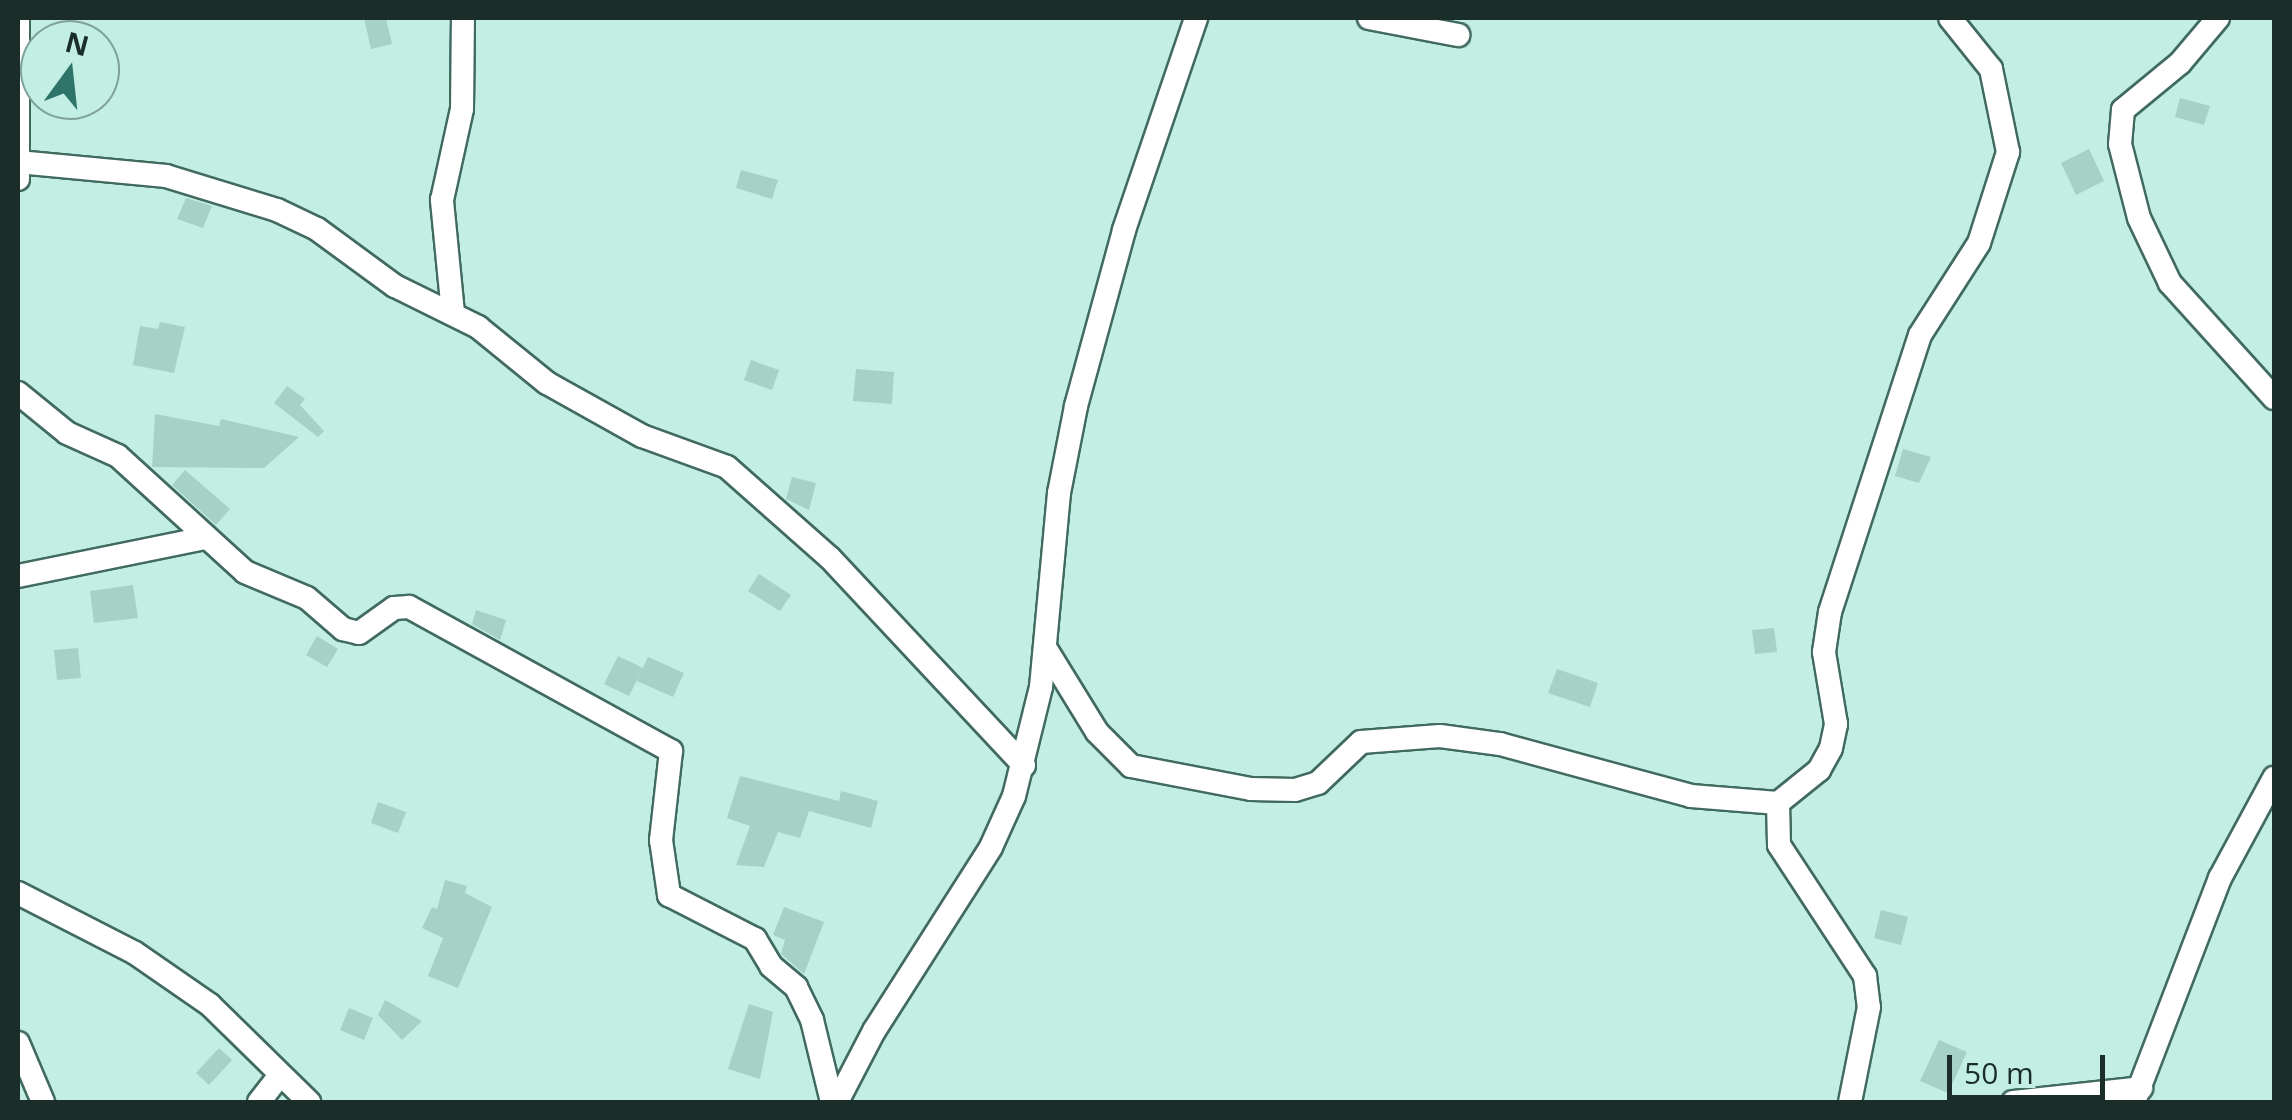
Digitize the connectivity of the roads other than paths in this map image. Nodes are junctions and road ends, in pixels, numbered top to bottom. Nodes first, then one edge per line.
1 (18, 18) edge
2 (463, 18) edge
3 (1196, 18) edge
4 (1369, 18) edge
5 (1950, 18) edge
6 (2218, 18) edge
7 (1458, 35) dead end
8 (18, 168) edge
9 (453, 313) junction
10 (18, 393) edge
11 (2274, 398) edge
12 (205, 538) junction
13 (18, 576) edge
14 (1046, 650) junction
15 (1024, 765) junction
16 (2274, 778) edge
17 (1778, 803) junction
18 (18, 893) edge
19 (18, 1043) edge
20 (278, 1078) junction
21 (2138, 1095) edge
22 (33, 1097) edge
23 (260, 1102) edge
24 (309, 1102) edge
25 (835, 1102) edge
26 (1850, 1102) edge
27 (2013, 1102) edge

1 - 8 street
2 - 9 street
3 - 14 street
4 - 7 street
5 - 17 street
6 - 11 street
8 - 9 street
9 - 15 street
10 - 12 street
12 - 13 street
12 - 25 street
14 - 15 street
14 - 17 street
15 - 25 street
16 - 21 street
17 - 26 street
18 - 20 street
19 - 22 street
20 - 23 street
20 - 24 street
21 - 27 street

